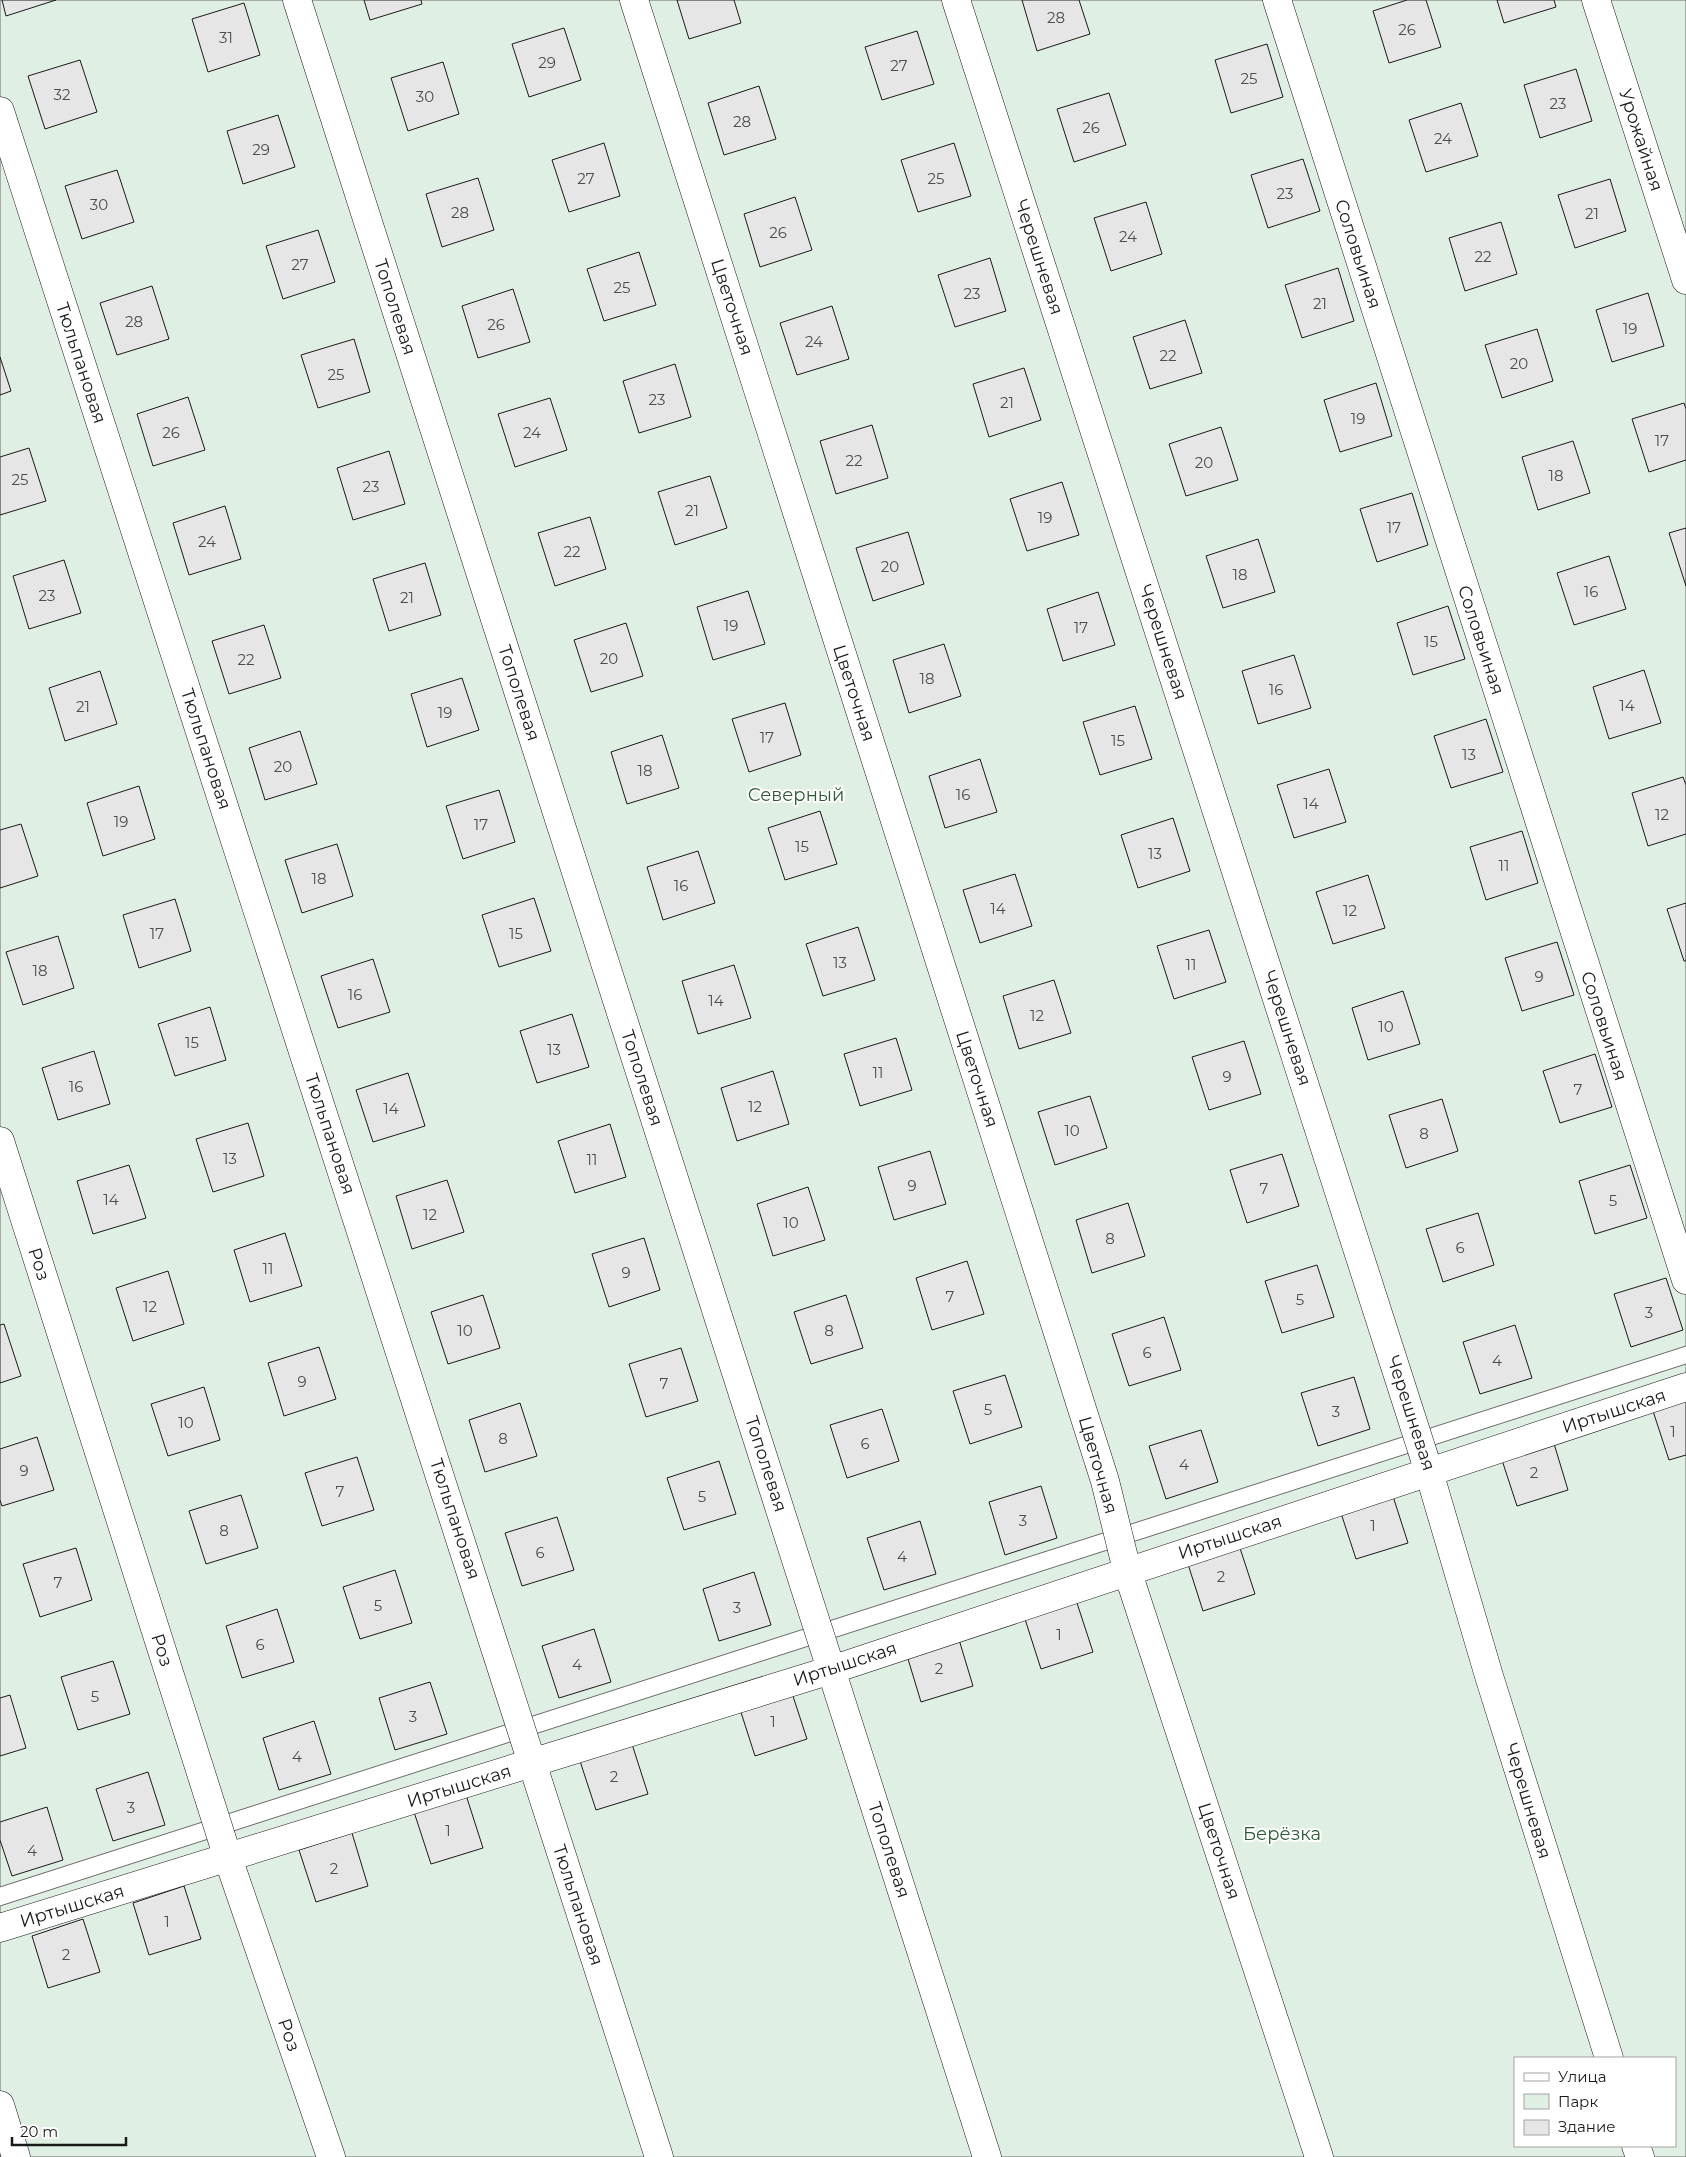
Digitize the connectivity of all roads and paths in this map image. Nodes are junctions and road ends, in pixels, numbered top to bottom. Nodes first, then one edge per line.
1 (297, 0) edge
2 (634, 0) edge
3 (956, 0) edge
4 (1276, 0) edge
5 (1596, 0) edge
6 (0, 111) edge
7 (1686, 280) edge
8 (0, 1141) edge
9 (1686, 1280) edge
10 (1686, 1387) edge
11 (1429, 1472) junction
12 (1127, 1570) junction
13 (831, 1670) junction
14 (533, 1763) junction
15 (228, 1858) junction
16 (0, 1928) edge
17 (1609, 2057) edge
18 (0, 2105) edge
19 (16, 2157) edge
20 (331, 2157) edge
21 (659, 2157) edge
22 (987, 2157) edge
23 (1319, 2157) edge

1 - 13 street, Тополевая
2 - 12 street, Цветочная
3 - 11 street, Черешневая
4 - 9 street, Соловьиная
5 - 7 street, Урожайная
6 - 14 street, Тюльпановая
8 - 15 street, Роз
10 - 11 street, Иртышская
11 - 12 street, Иртышская
11 - 17 street, Черешневая
12 - 13 street, Иртышская
12 - 23 street, Цветочная
13 - 14 street, Иртышская
13 - 22 street, Тополевая
14 - 15 street, Иртышская
14 - 21 street, Тюльпановая
15 - 16 street, Иртышская
15 - 20 street, Роз
18 - 19 street

